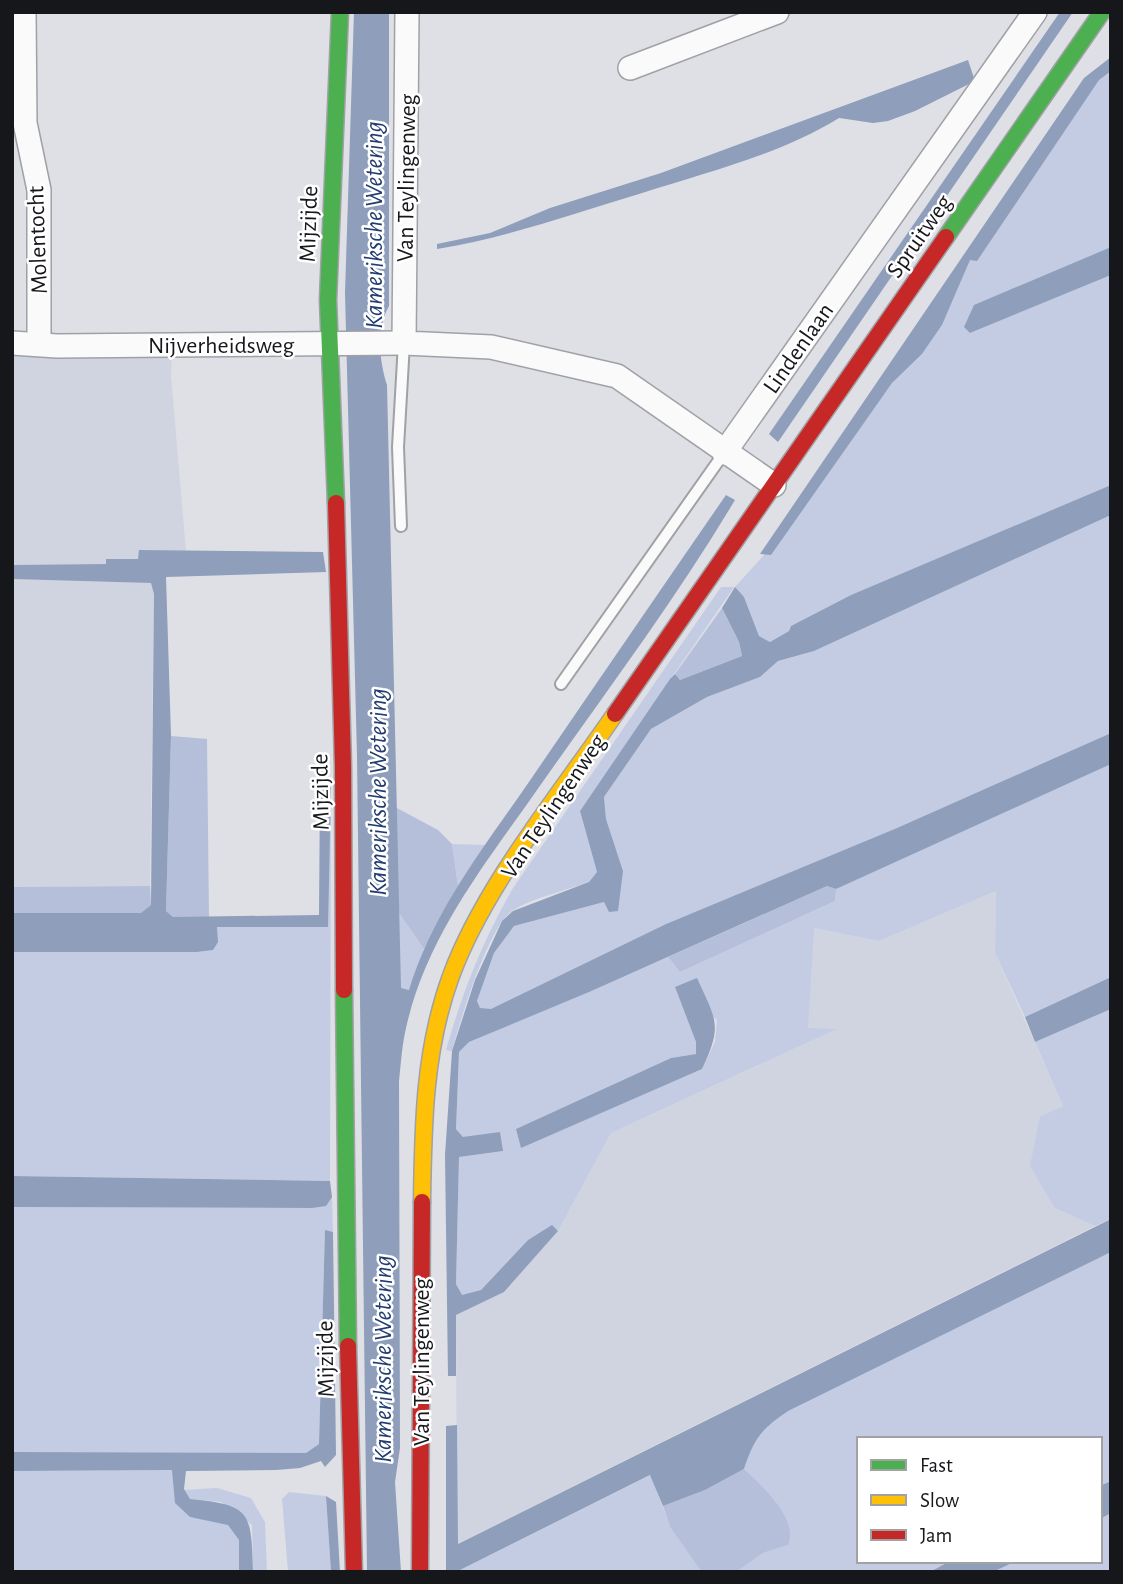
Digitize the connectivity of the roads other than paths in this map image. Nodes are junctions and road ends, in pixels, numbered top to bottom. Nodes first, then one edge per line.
1 (24, 12) edge
2 (340, 12) edge
3 (407, 12) edge
4 (777, 12) edge
5 (1035, 12) edge
6 (1102, 12) edge
7 (730, 21) edge
8 (630, 68) dead end
9 (21, 151) edge
10 (39, 342) junction
11 (12, 343) edge
12 (395, 344) junction
13 (339, 345) junction
14 (724, 453) junction
15 (774, 485) junction
16 (401, 526) dead end
17 (561, 684) dead end
18 (354, 1572) edge
19 (420, 1572) edge

1 - 9 street, Molentocht
2 - 13 main road, Mijzijde
3 - 12 street, Van Teylingenweg
4 - 7 street
5 - 14 street, Lindenlaan
6 - 15 main road, Spruitweg
7 - 8 street
9 - 10 street, Molentocht
10 - 11 street, Nijverheidsweg
10 - 13 street, Nijverheidsweg
12 - 13 street, Nijverheidsweg
12 - 14 street
12 - 16 lane, Van Teylingenweg
13 - 18 main road, Mijzijde
14 - 15 street
14 - 17 lane, Lindenlaan
15 - 19 main road, Van Teylingenweg

